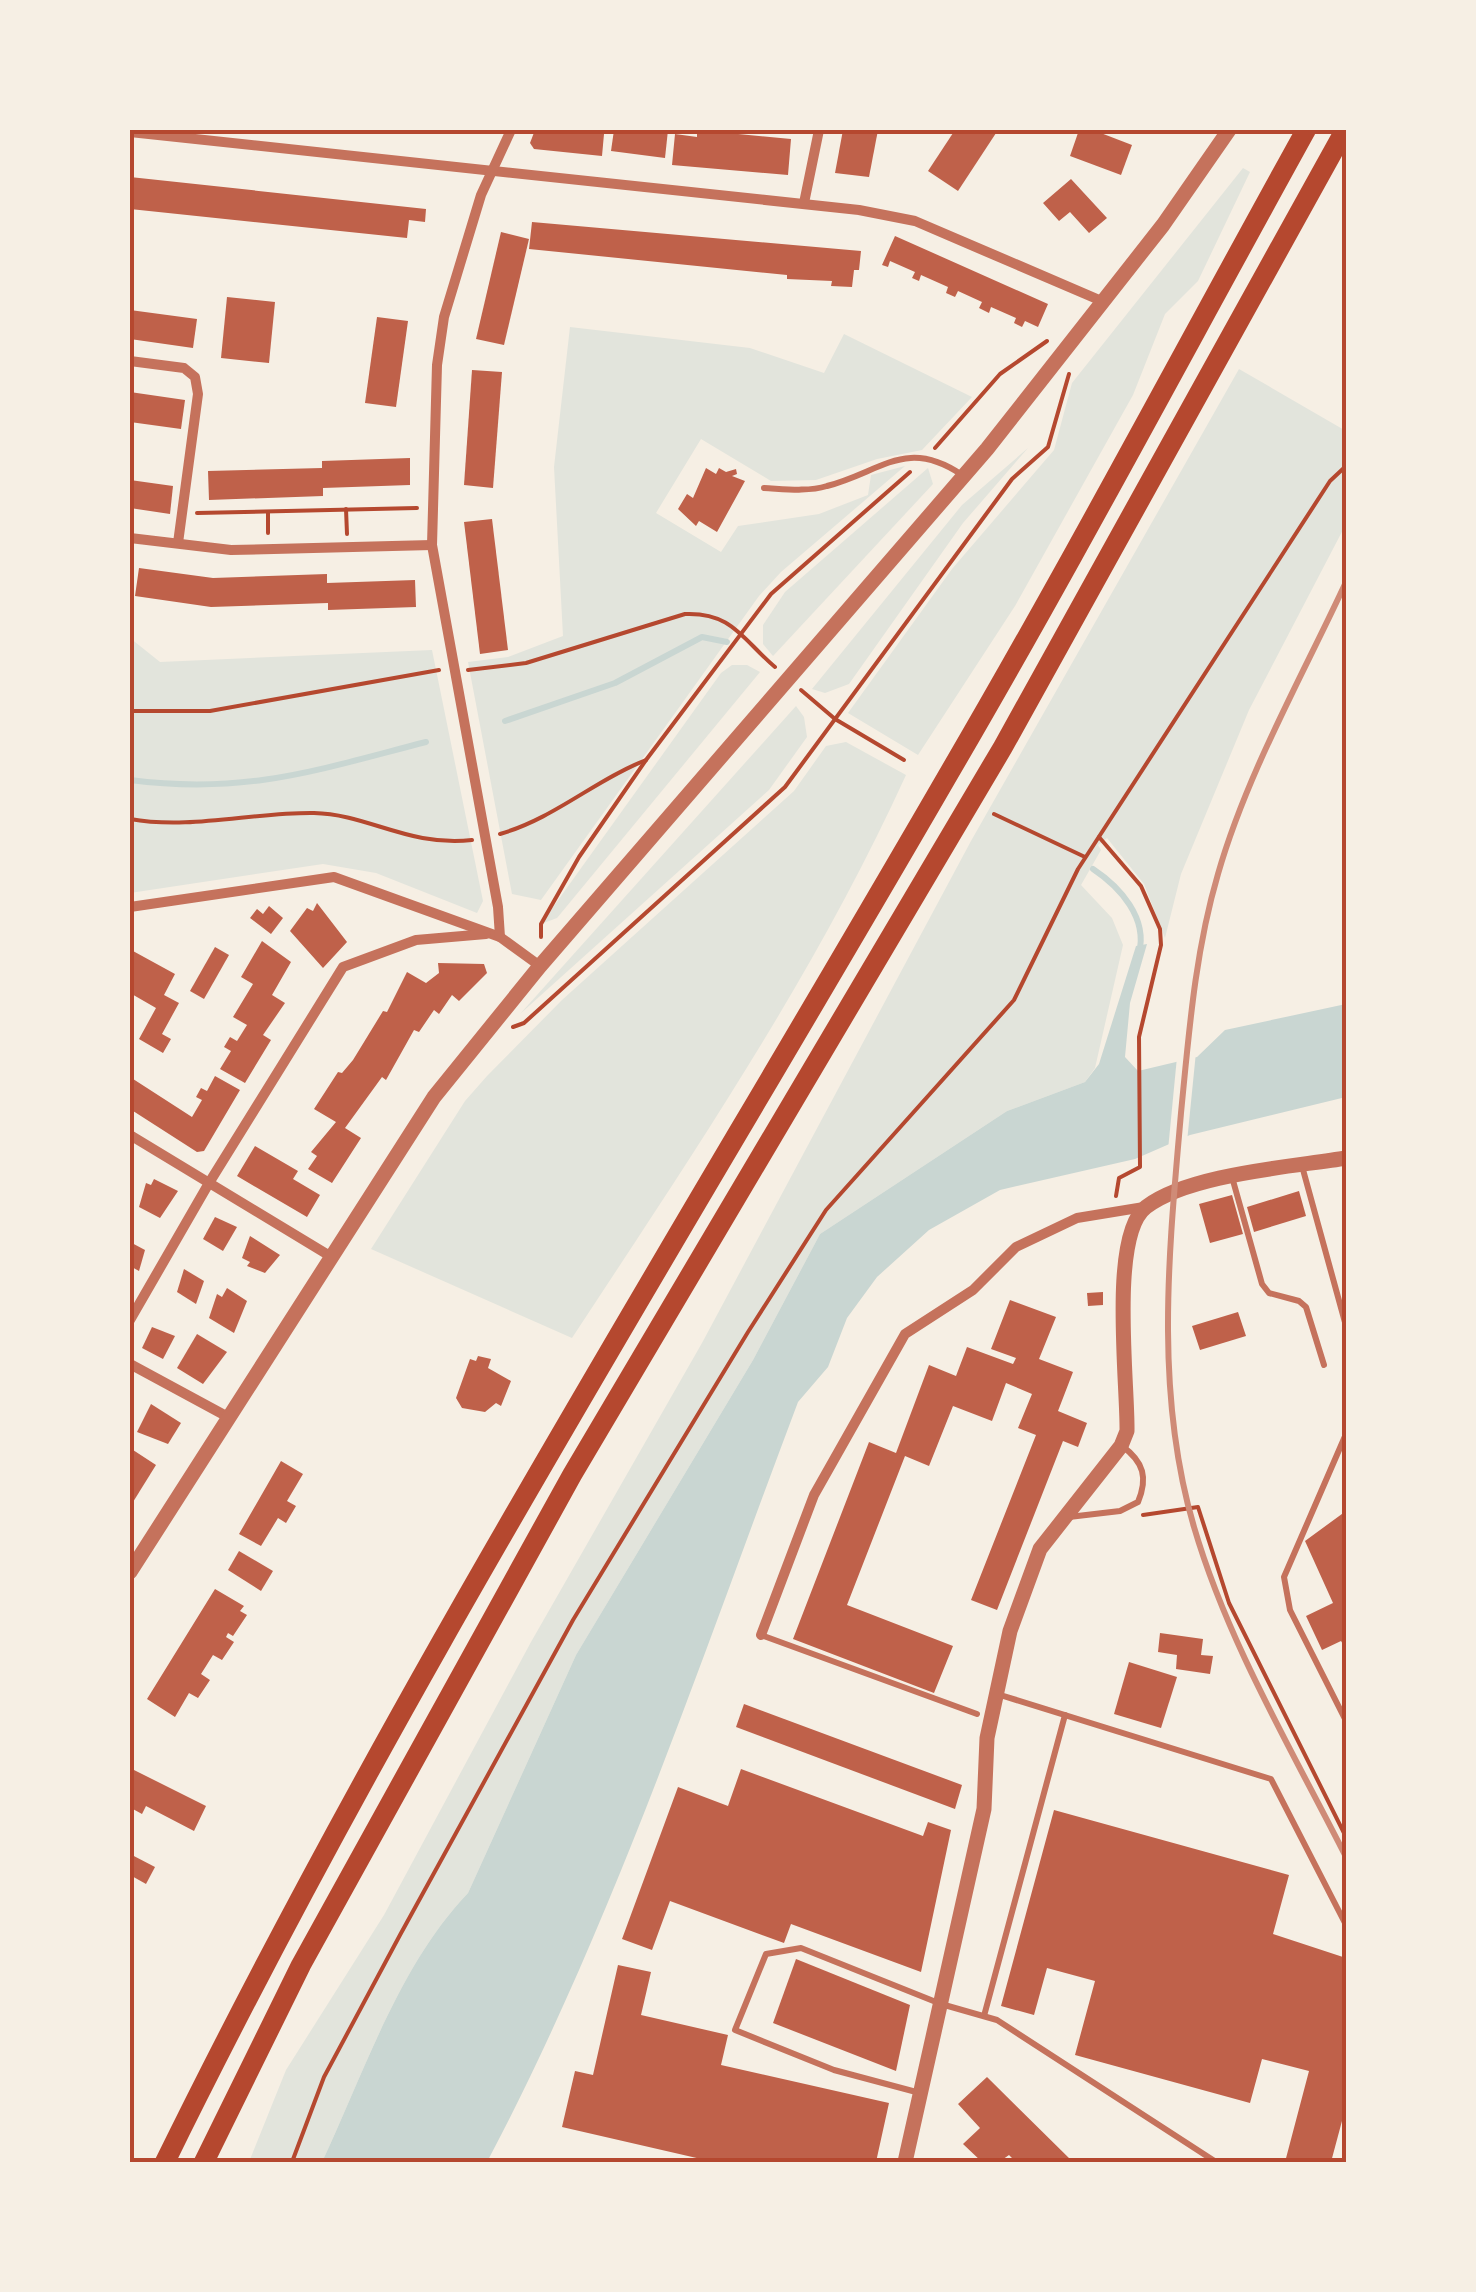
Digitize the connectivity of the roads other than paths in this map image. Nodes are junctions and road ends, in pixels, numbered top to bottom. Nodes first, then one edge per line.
1 (510, 130) edge
2 (819, 130) edge
3 (1229, 130) edge
4 (1306, 130) edge
5 (1345, 130) edge
6 (130, 132) edge
7 (493, 173) junction
8 (804, 203) junction
9 (1104, 302) junction
10 (130, 362) edge
11 (963, 475) junction
12 (764, 488) dead end
13 (130, 538) edge
14 (178, 543) junction
15 (432, 544) junction
16 (130, 907) edge
17 (486, 934) junction
18 (500, 938) junction
19 (540, 966) junction
20 (130, 1135) edge
21 (1346, 1158) edge
22 (1302, 1165) junction
23 (1232, 1177) junction
24 (208, 1182) junction
25 (1144, 1208) junction
26 (330, 1256) junction
27 (130, 1320) edge
28 (1346, 1326) edge
29 (130, 1364) edge
30 (1324, 1365) dead end
31 (228, 1417) junction
32 (1346, 1434) edge
33 (1121, 1446) junction
34 (1064, 1518) junction
35 (130, 1572) edge
36 (761, 1636) joint
37 (996, 1694) junction
38 (978, 1714) dead end
39 (1065, 1715) junction
40 (1346, 1720) edge
41 (1346, 1925) edge
42 (940, 2004) junction
43 (984, 2016) junction
44 (920, 2093) junction
45 (165, 2162) edge
46 (204, 2162) edge
47 (904, 2162) edge
48 (1216, 2162) edge

1 - 7 street
2 - 8 street
3 - 9 street
4 - 45 highway
5 - 46 highway
6 - 7 street
7 - 8 street
7 - 15 street
8 - 9 street
9 - 11 street
10 - 14 street
11 - 12 lane
11 - 19 street
13 - 14 street
14 - 15 street
15 - 18 street
16 - 17 street
17 - 18 street
17 - 24 street
18 - 19 street
19 - 26 street
20 - 24 street
21 - 22 street
22 - 23 street
22 - 28 lane
23 - 25 street
23 - 30 lane
24 - 26 street
24 - 27 street
25 - 33 street
25 - 36 street
26 - 31 street
29 - 31 street
31 - 35 street
32 - 40 lane
33 - 34 street
33 - 34 lane
34 - 37 street
36 - 38 lane
37 - 39 lane
37 - 42 street
39 - 41 lane
39 - 43 lane
42 - 43 lane
42 - 44 street
42 - 44 lane
43 - 48 lane
44 - 47 street

